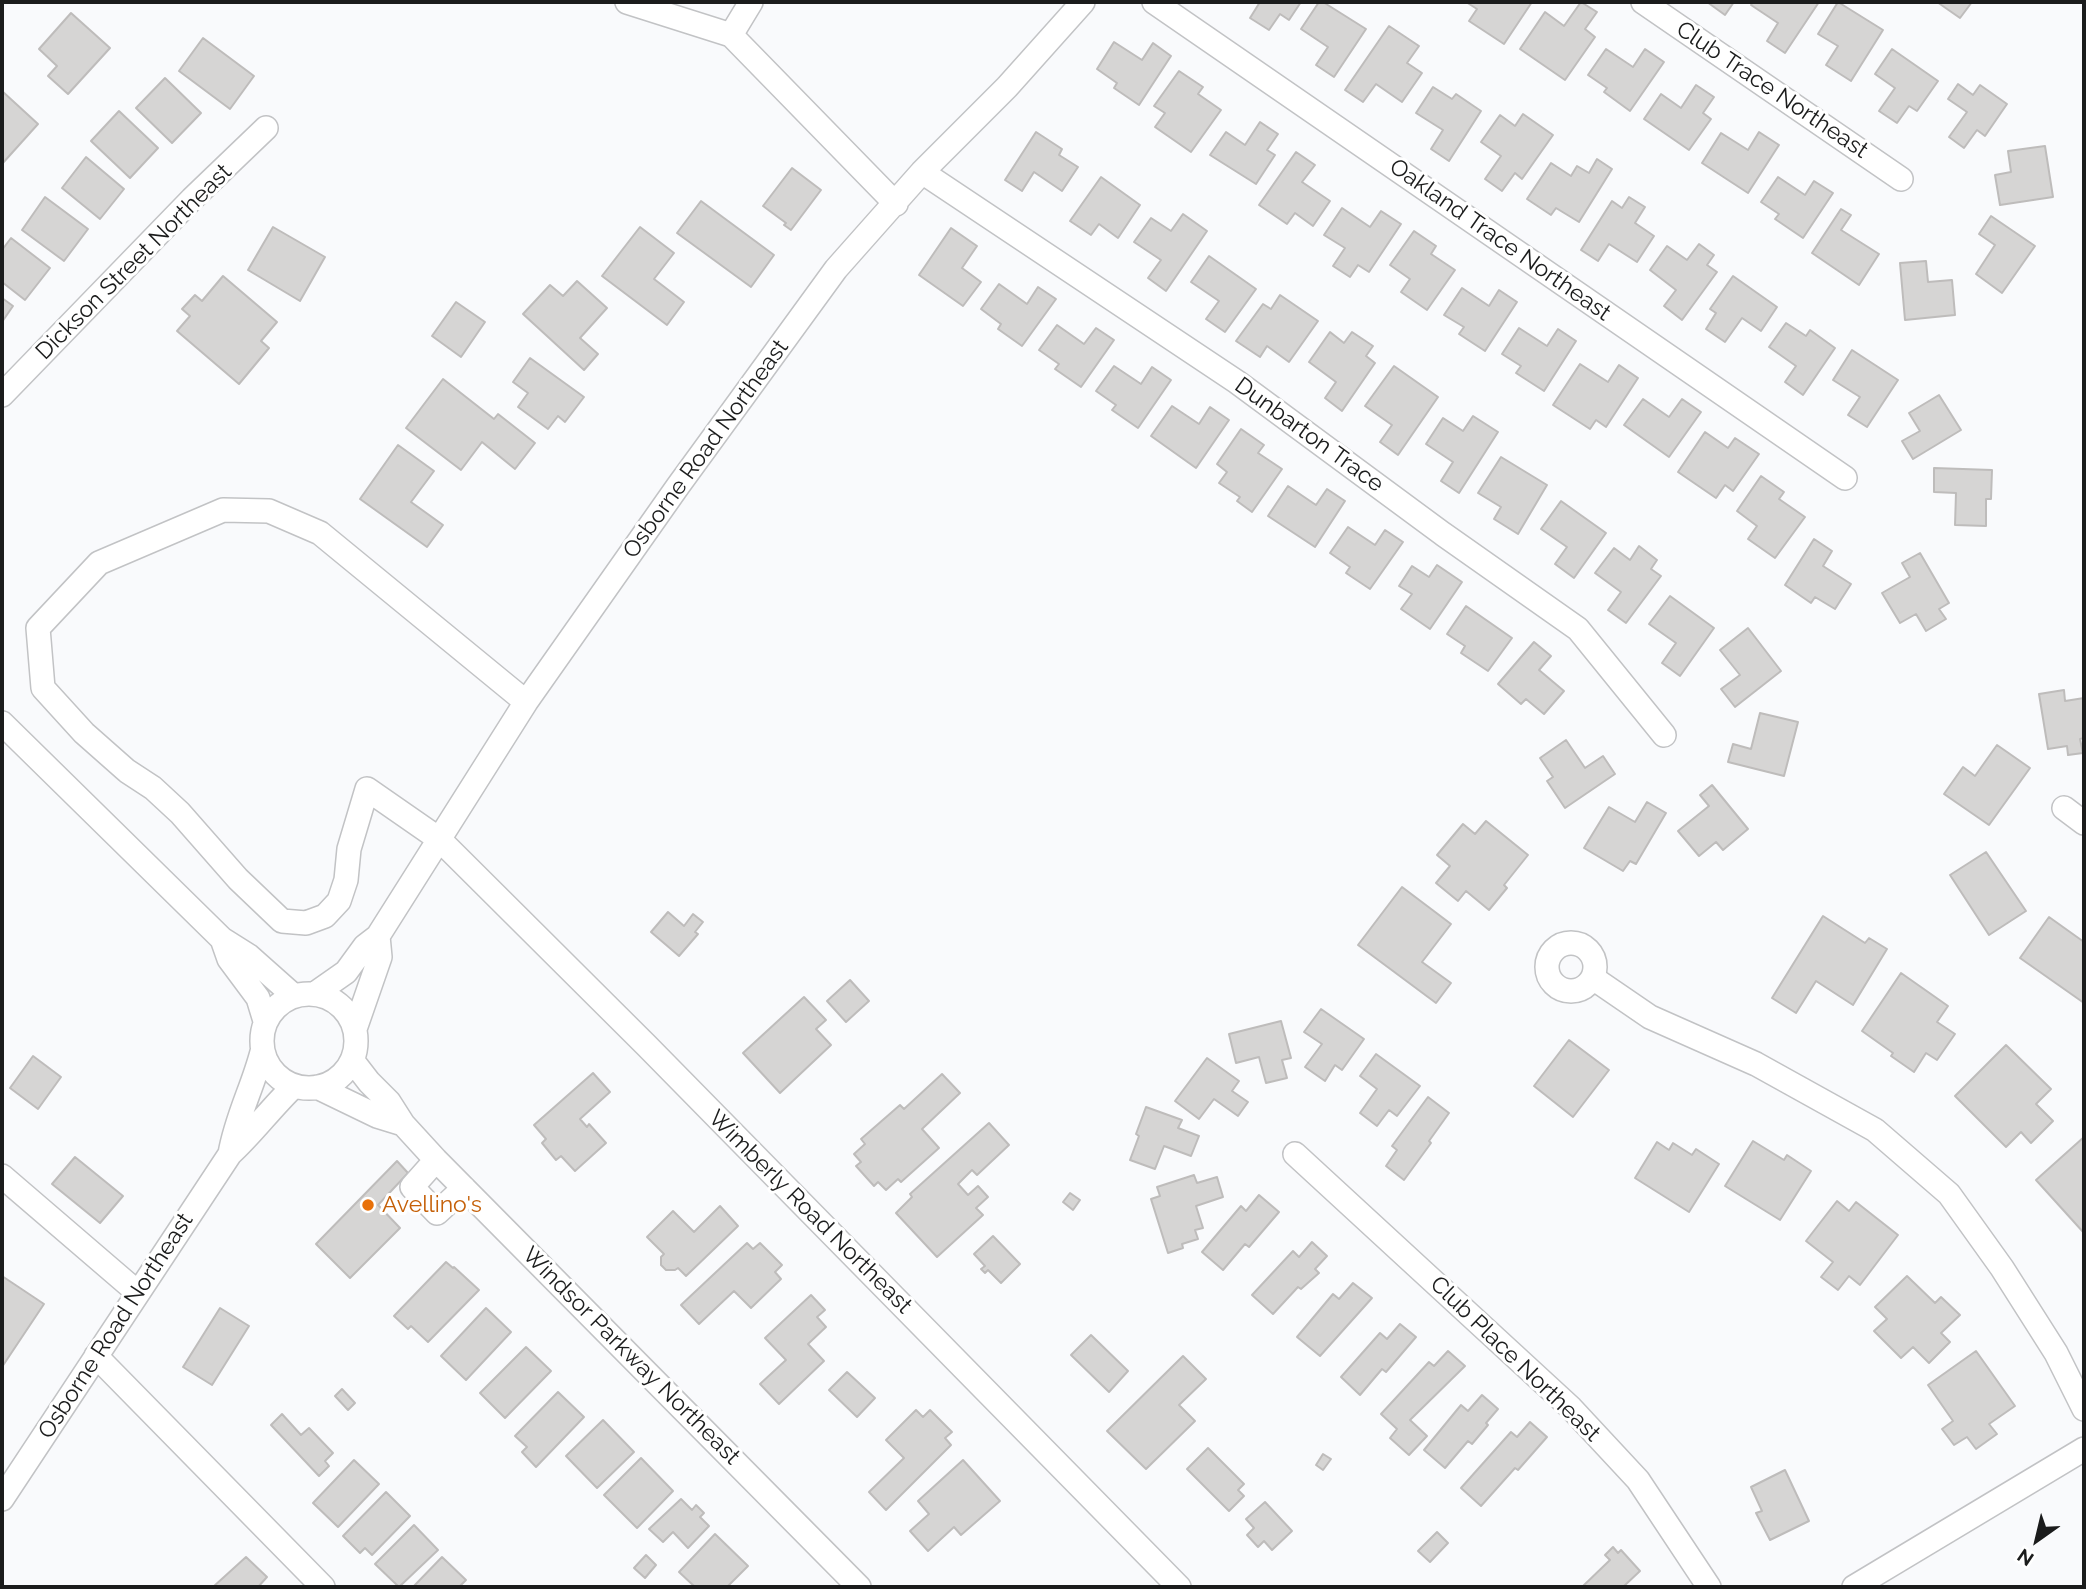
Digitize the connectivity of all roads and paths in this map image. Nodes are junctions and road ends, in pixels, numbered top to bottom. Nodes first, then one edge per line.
1 (627, 2) edge
2 (751, 2) edge
3 (1083, 2) edge
4 (1154, 2) edge
5 (1643, 2) edge
6 (731, 35) junction
7 (266, 128) dead end
8 (922, 172) junction
9 (1901, 179) dead end
10 (896, 204) junction
11 (2, 396) edge
12 (1845, 478) dead end
13 (526, 702) junction
14 (2, 723) edge
15 (1664, 735) dead end
16 (2064, 808) dead end
17 (2084, 823) edge
18 (439, 839) junction
19 (378, 936) junction
20 (222, 939) junction
21 (1593, 978) dead end
22 (305, 995) junction
23 (265, 1021) junction
24 (355, 1029) junction
25 (262, 1052) junction
26 (352, 1060) junction
27 (305, 1087) junction
28 (403, 1124) junction
29 (230, 1154) junction
30 (1295, 1154) dead end
31 (436, 1160) junction
32 (2, 1176) edge
33 (464, 1188) junction
34 (137, 1293) junction
35 (96, 1356) junction
36 (2084, 1409) edge
37 (2084, 1449) edge
38 (2, 1499) edge
39 (323, 1587) edge
40 (859, 1587) edge
41 (1179, 1587) edge
42 (1709, 1587) edge
43 (1854, 1587) edge

1 - 6 street
2 - 6 street
3 - 8 street, Osborne Road Northeast
4 - 12 street, Oakland Trace Northeast
5 - 9 street, Club Trace Northeast
6 - 10 street
7 - 11 street, Dickson Street Northeast
8 - 10 street, Osborne Road Northeast
8 - 15 street, Dunbarton Trace
10 - 13 street, Osborne Road Northeast
13 - 18 street, Osborne Road Northeast
13 - 18 street, Wimberly Road Northeast
14 - 20 street
16 - 17 street
18 - 19 street, Osborne Road Northeast
18 - 41 street, Wimberly Road Northeast
19 - 22 street, Osborne Road Northeast
19 - 24 street, Osborne Road Northeast
20 - 22 street
20 - 23 street
21 - 36 street
22 - 23 street
22 - 24 street
23 - 25 street
24 - 26 street
25 - 27 street
25 - 29 street, Osborne Road Northeast
26 - 27 street
26 - 28 street, Windsor Parkway Northeast
27 - 28 street, Windsor Parkway Northeast
27 - 29 street, Osborne Road Northeast
28 - 31 street, Windsor Parkway Northeast
29 - 34 street, Osborne Road Northeast
30 - 42 street, Club Place Northeast
31 - 33 street, Windsor Parkway Northeast
31 - 33 street
32 - 34 street
33 - 40 street, Windsor Parkway Northeast
34 - 35 street, Osborne Road Northeast
35 - 38 street, Osborne Road Northeast
35 - 39 street
37 - 43 street

